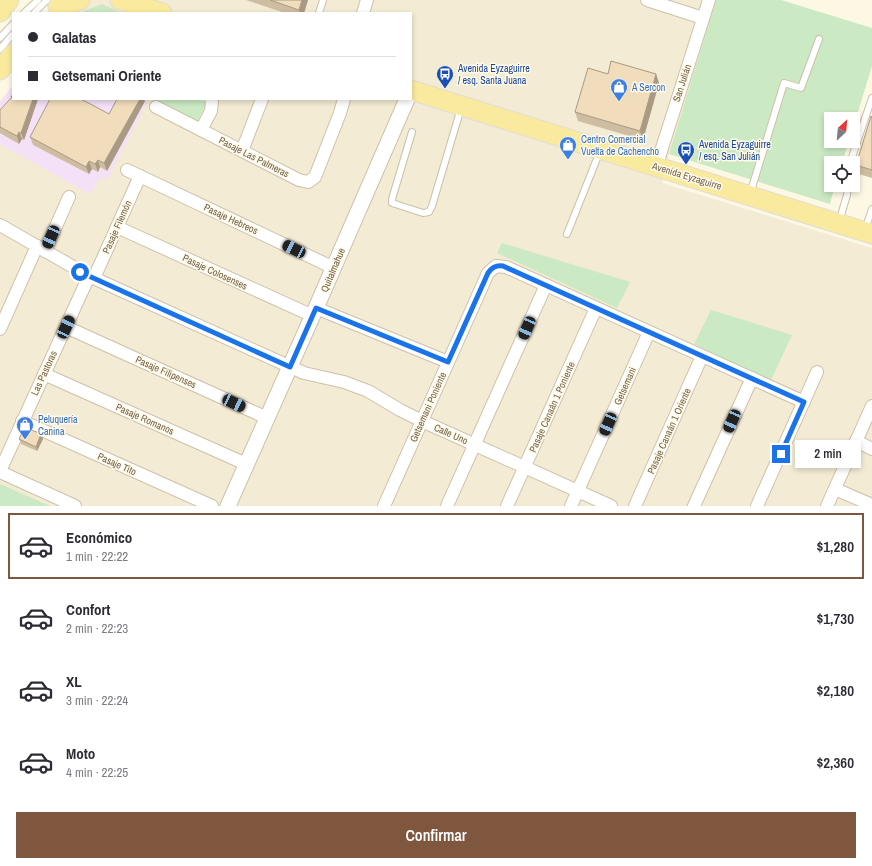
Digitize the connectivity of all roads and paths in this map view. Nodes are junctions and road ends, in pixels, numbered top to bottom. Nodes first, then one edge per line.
1 (9, 0) edge
2 (38, 0) edge
3 (80, 0) edge
4 (120, 0) edge
5 (323, 0) edge
6 (367, 0) edge
7 (648, 0) edge
8 (709, 0) edge
9 (55, 5) edge
10 (149, 9) edge
11 (0, 12) edge
12 (25, 12) edge
13 (37, 12) edge
14 (319, 12) edge
15 (363, 12) edge
16 (703, 18) junction
17 (12, 25) edge
18 (12, 35) edge
19 (0, 38) edge
20 (819, 39) dead end
21 (0, 49) edge
22 (12, 55) edge
23 (0, 70) edge
24 (412, 90) edge
25 (872, 98) edge
26 (212, 100) edge
27 (262, 100) edge
28 (344, 100) edge
29 (407, 100) edge
30 (462, 106) junction
31 (156, 107) dead end
32 (201, 130) junction
33 (412, 132) dead end
34 (601, 149) junction
35 (242, 151) junction
36 (852, 156) edge
37 (656, 166) junction
38 (127, 170) dead end
39 (140, 176) junction
40 (847, 192) edge
41 (749, 196) junction
42 (69, 197) dead end
43 (872, 208) edge
44 (838, 223) junction
45 (0, 225) edge
46 (117, 227) junction
47 (868, 233) edge
48 (567, 234) dead end
49 (41, 248) junction
50 (334, 268) junction
51 (92, 277) junction
52 (546, 285) junction
53 (596, 308) junction
54 (315, 312) junction
55 (66, 327) junction
56 (0, 329) edge
57 (649, 332) junction
58 (702, 356) junction
59 (448, 362) junction
60 (290, 367) junction
61 (817, 372) dead end
62 (44, 374) junction
63 (752, 378) junction
64 (804, 402) junction
65 (872, 406) edge
66 (267, 418) junction
67 (22, 421) junction
68 (422, 421) junction
69 (856, 441) junction
70 (475, 445) junction
71 (872, 449) edge
72 (246, 464) junction
73 (525, 467) junction
74 (0, 472) edge
75 (834, 489) junction
76 (578, 491) junction
77 (872, 505) edge
78 (75, 506) edge
79 (212, 506) edge
80 (228, 506) edge
81 (384, 506) edge
82 (447, 506) edge
83 (507, 506) edge
84 (571, 506) edge
85 (611, 506) edge
86 (635, 506) edge
87 (694, 506) edge
88 (757, 506) edge
89 (827, 506) edge

1 - 11 main road
2 - 12 lane
3 - 9 main road
4 - 10 main road
5 - 14 lane
6 - 15 street
7 - 16 street
8 - 16 street, San Julián
9 - 13 lane
16 - 37 street, San Julián
17 - 19 lane
18 - 21 lane
20 - 41 lane
22 - 23 main road
24 - 30 main road, Avenida Eyzaguirre
25 - 36 lane
26 - 32 street
27 - 35 street
28 - 35 street, Pasaje Las Palmeras
29 - 50 street, Quitalmahue
30 - 33 lane
30 - 34 main road, Avenida Eyzaguirre
31 - 32 street, Pasaje Las Palmeras
32 - 35 street, Pasaje Las Palmeras
34 - 37 main road, Avenida Eyzaguirre
34 - 48 lane
37 - 41 main road, Avenida Eyzaguirre
38 - 39 street, Pasaje Hebreos
39 - 46 street, Pasaje Filemón
39 - 50 street, Pasaje Hebreos
40 - 44 lane
41 - 44 main road, Avenida Eyzaguirre
42 - 49 street
43 - 47 lane
44 - 47 main road, Avenida Eyzaguirre
45 - 49 street, Calle Uno
46 - 51 street, Pasaje Filemón
46 - 54 street, Pasaje Colosenses
49 - 51 street, Calle Uno
49 - 56 street
50 - 54 street, Quitalmahue
51 - 55 street, Las Pastoras
51 - 60 street, Calle Uno
52 - 53 street
52 - 59 street, Getsemani Poniente
52 - 70 street
53 - 57 street
53 - 73 street, Pasaje Canaán 1 Poniente
54 - 59 street, Pasaje Colosenses
54 - 60 street, Quitalmahue
55 - 62 street, Las Pastoras
55 - 66 street, Pasaje Filipenses
57 - 58 street
57 - 76 street, Getsemani
58 - 63 street
58 - 86 street, Pasaje Canaán 1 Oriente
59 - 68 street, Getsemani Poniente
60 - 66 street, Quitalmahue
60 - 68 street, Calle Uno
61 - 64 street
62 - 67 street, Las Pastoras
62 - 72 street, Pasaje Romanos
63 - 64 street
63 - 87 street
64 - 88 street
65 - 69 street
66 - 72 street, Quitalmahue
67 - 74 street, Las Pastoras
67 - 79 street, Pasaje Tito
68 - 70 street, Calle Uno
68 - 81 street, Getsemani Poniente
69 - 71 street
69 - 75 street
70 - 73 street, Calle Uno
70 - 82 street
72 - 80 street, Quitalmahue
73 - 76 street, Calle Uno
73 - 83 street, Pasaje Canaán 1 Poniente
74 - 78 street
75 - 77 street
75 - 89 street
76 - 84 street, Getsemani
76 - 85 street, Calle Uno

